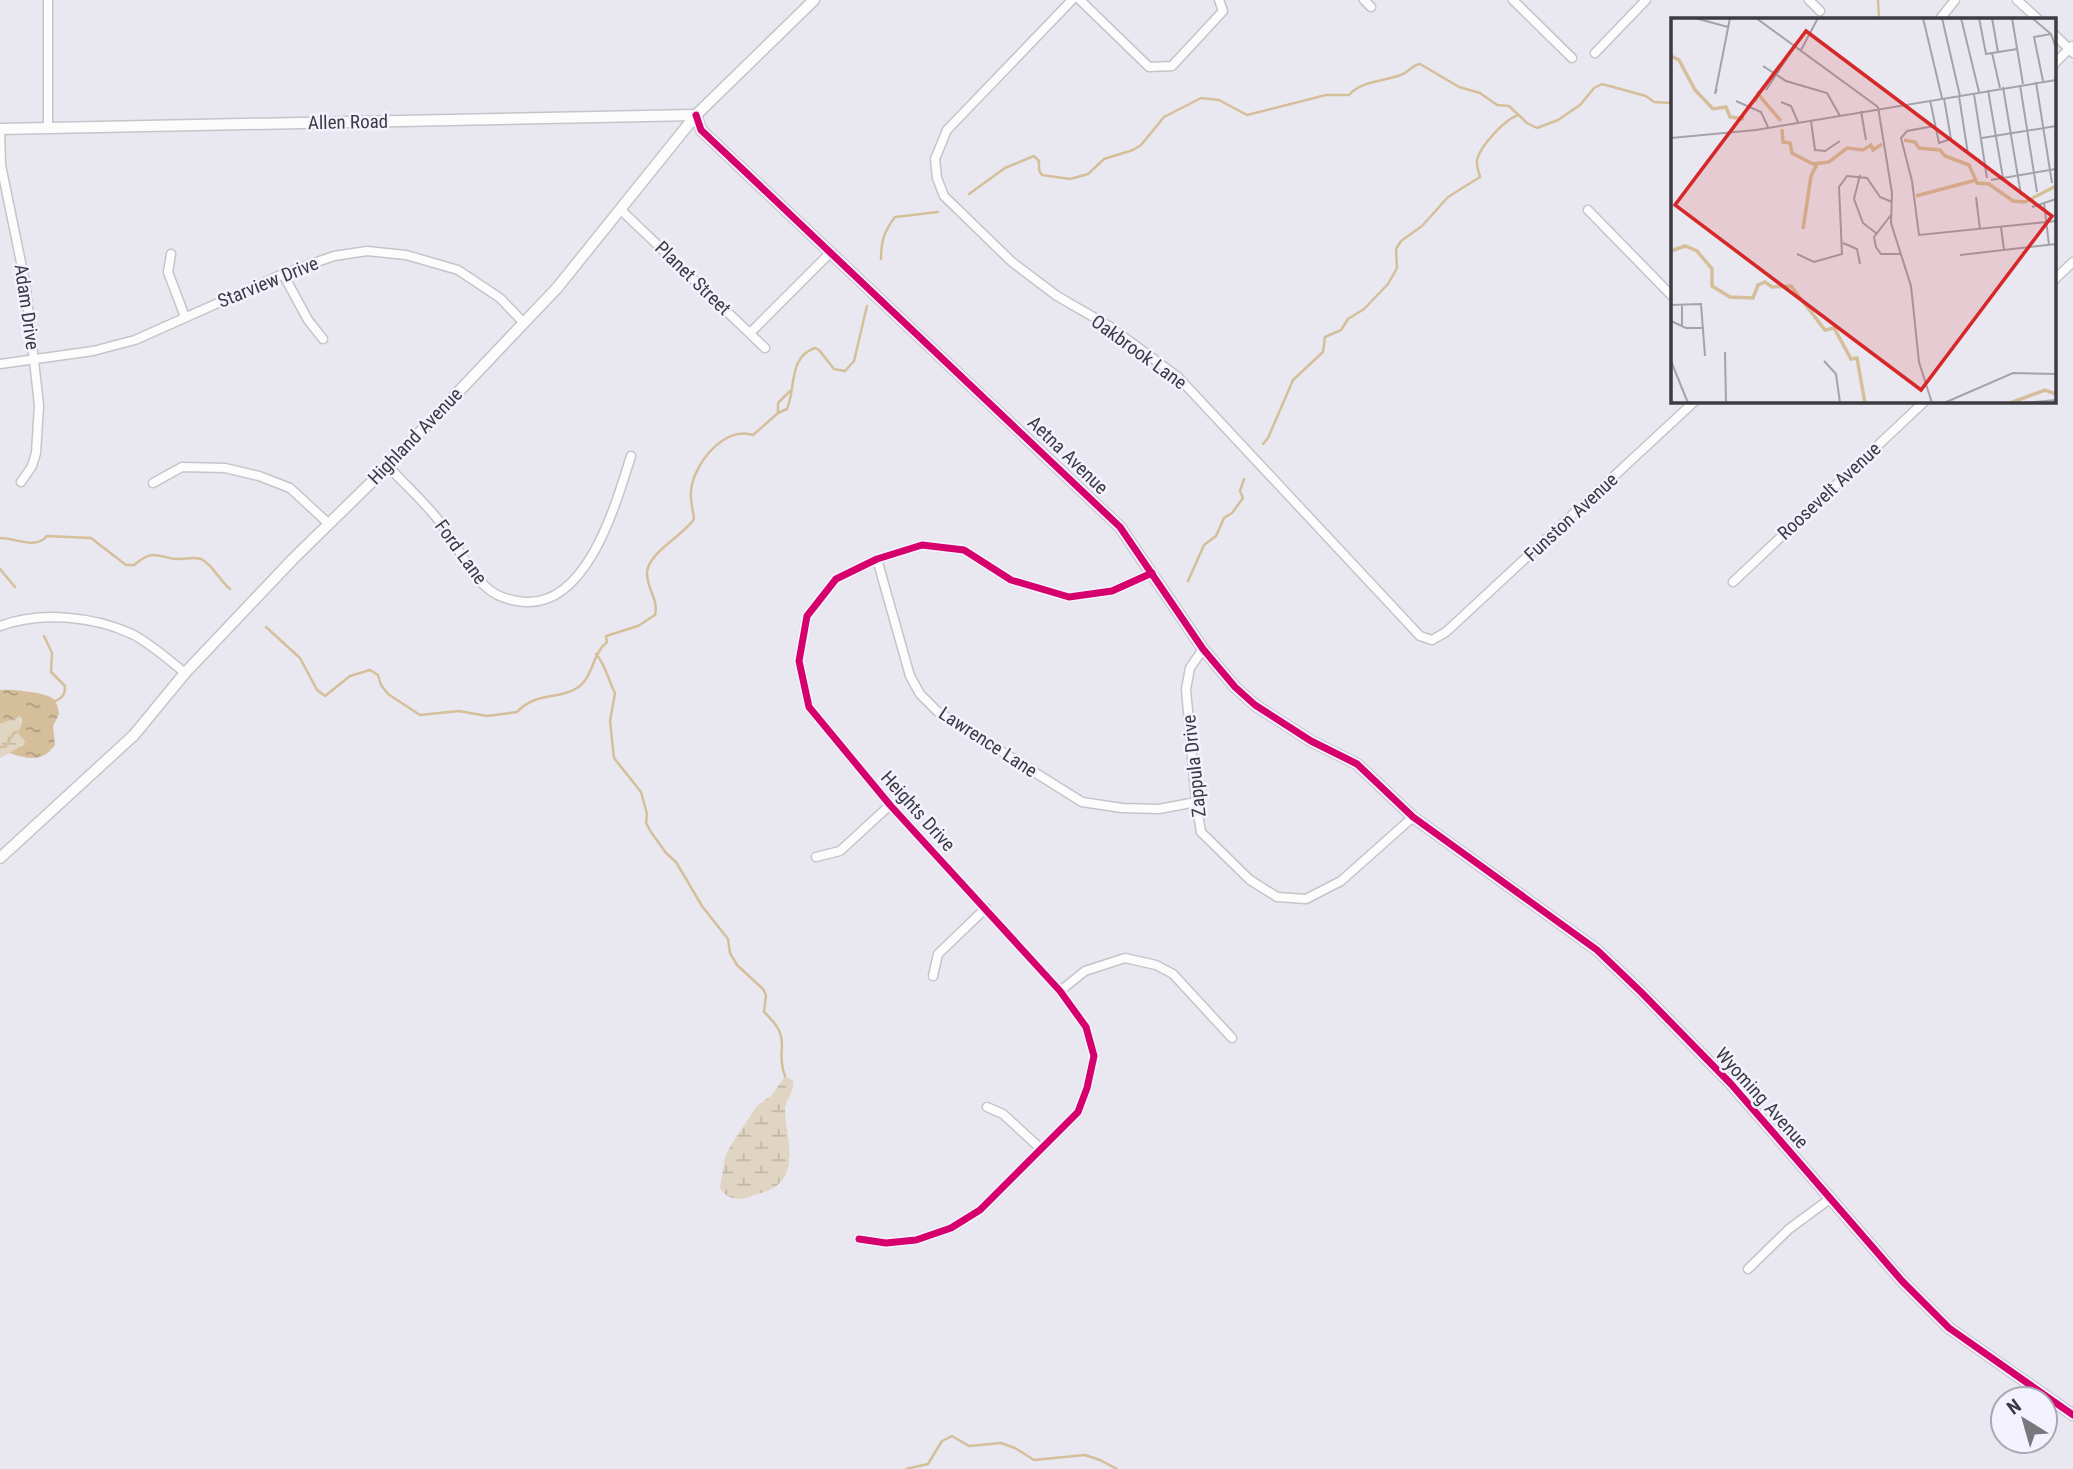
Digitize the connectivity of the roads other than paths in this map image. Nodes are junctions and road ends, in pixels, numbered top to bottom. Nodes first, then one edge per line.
1 (48, 0) edge
2 (814, 0) edge
3 (1072, 0) edge
4 (1080, 0) edge
5 (1219, 0) edge
6 (1513, 0) edge
7 (1646, 0) edge
8 (1809, 0) edge
9 (1955, 0) edge
10 (2017, 0) edge
11 (1821, 11) dead end
12 (1941, 18) edge
13 (2037, 18) edge
14 (2056, 36) edge
15 (2072, 49) edge
16 (1595, 53) dead end
17 (1572, 58) dead end
18 (2056, 62) edge
19 (696, 115) junction
20 (48, 127) junction
21 (0, 129) edge
22 (620, 209) junction
23 (1588, 209) dead end
24 (831, 252) junction
25 (170, 254) dead end
26 (2073, 262) edge
27 (283, 274) junction
28 (2056, 278) edge
29 (1671, 295) edge
30 (185, 317) junction
31 (523, 322) junction
32 (750, 333) junction
33 (324, 339) dead end
34 (765, 348) dead end
35 (35, 359) junction
36 (0, 364) edge
37 (1694, 402) edge
38 (1924, 402) edge
39 (631, 456) dead end
40 (388, 466) junction
41 (21, 482) dead end
42 (153, 483) dead end
43 (329, 524) junction
44 (877, 559) junction
45 (1152, 573) junction
46 (1734, 582) dead end
47 (0, 626) edge
48 (1446, 632) joint
49 (1203, 649) junction
50 (184, 673) junction
51 (1196, 802) junction
52 (890, 805) junction
53 (1413, 817) junction
54 (0, 858) edge
55 (816, 858) dead end
56 (986, 908) junction
57 (933, 976) dead end
58 (1060, 990) junction
59 (1232, 1038) dead end
60 (987, 1107) dead end
61 (1040, 1148) junction
62 (1831, 1198) junction
63 (859, 1239) dead end
64 (1748, 1269) dead end
65 (2073, 1415) edge

1 - 20 street
2 - 19 street, Highland Avenue
3 - 48 street, Oakbrook Lane
4 - 5 street
6 - 17 street
7 - 16 street
8 - 11 street
9 - 12 street
10 - 13 street
14 - 15 street
15 - 18 street
19 - 20 street, Allen Road
19 - 22 street, Highland Avenue
19 - 24 street, Aetna Avenue
20 - 21 street, Allen Road
21 - 35 street, Adam Drive
22 - 31 street, Highland Avenue
22 - 32 street, Planet Street
23 - 29 street
24 - 32 street
24 - 45 street, Aetna Avenue
25 - 30 street
26 - 28 street
27 - 30 street, Starview Drive
27 - 31 street, Starview Drive
27 - 33 street
30 - 35 street, Starview Drive
31 - 40 street, Highland Avenue
32 - 34 street, Planet Street
35 - 36 street, Starview Drive
35 - 41 street, Adam Drive
37 - 48 street, Funston Avenue
38 - 46 street, Roosevelt Avenue
39 - 40 street, Ford Lane
40 - 43 street, Highland Avenue
42 - 43 street
43 - 50 street, Highland Avenue
44 - 45 street, Heights Drive
44 - 51 street, Lawrence Lane
44 - 52 street, Heights Drive
45 - 49 street, Aetna Avenue
47 - 50 street
49 - 51 street, Zappula Drive
49 - 53 street, Aetna Avenue
50 - 54 street, Highland Avenue
51 - 53 street, Zappula Drive
52 - 55 street
52 - 56 street, Heights Drive
53 - 62 street, Wyoming Avenue
56 - 57 street
56 - 58 street, Heights Drive
58 - 59 street
58 - 61 street, Heights Drive
60 - 61 street
61 - 63 street, Heights Drive
62 - 64 street
62 - 65 street, Wyoming Avenue

